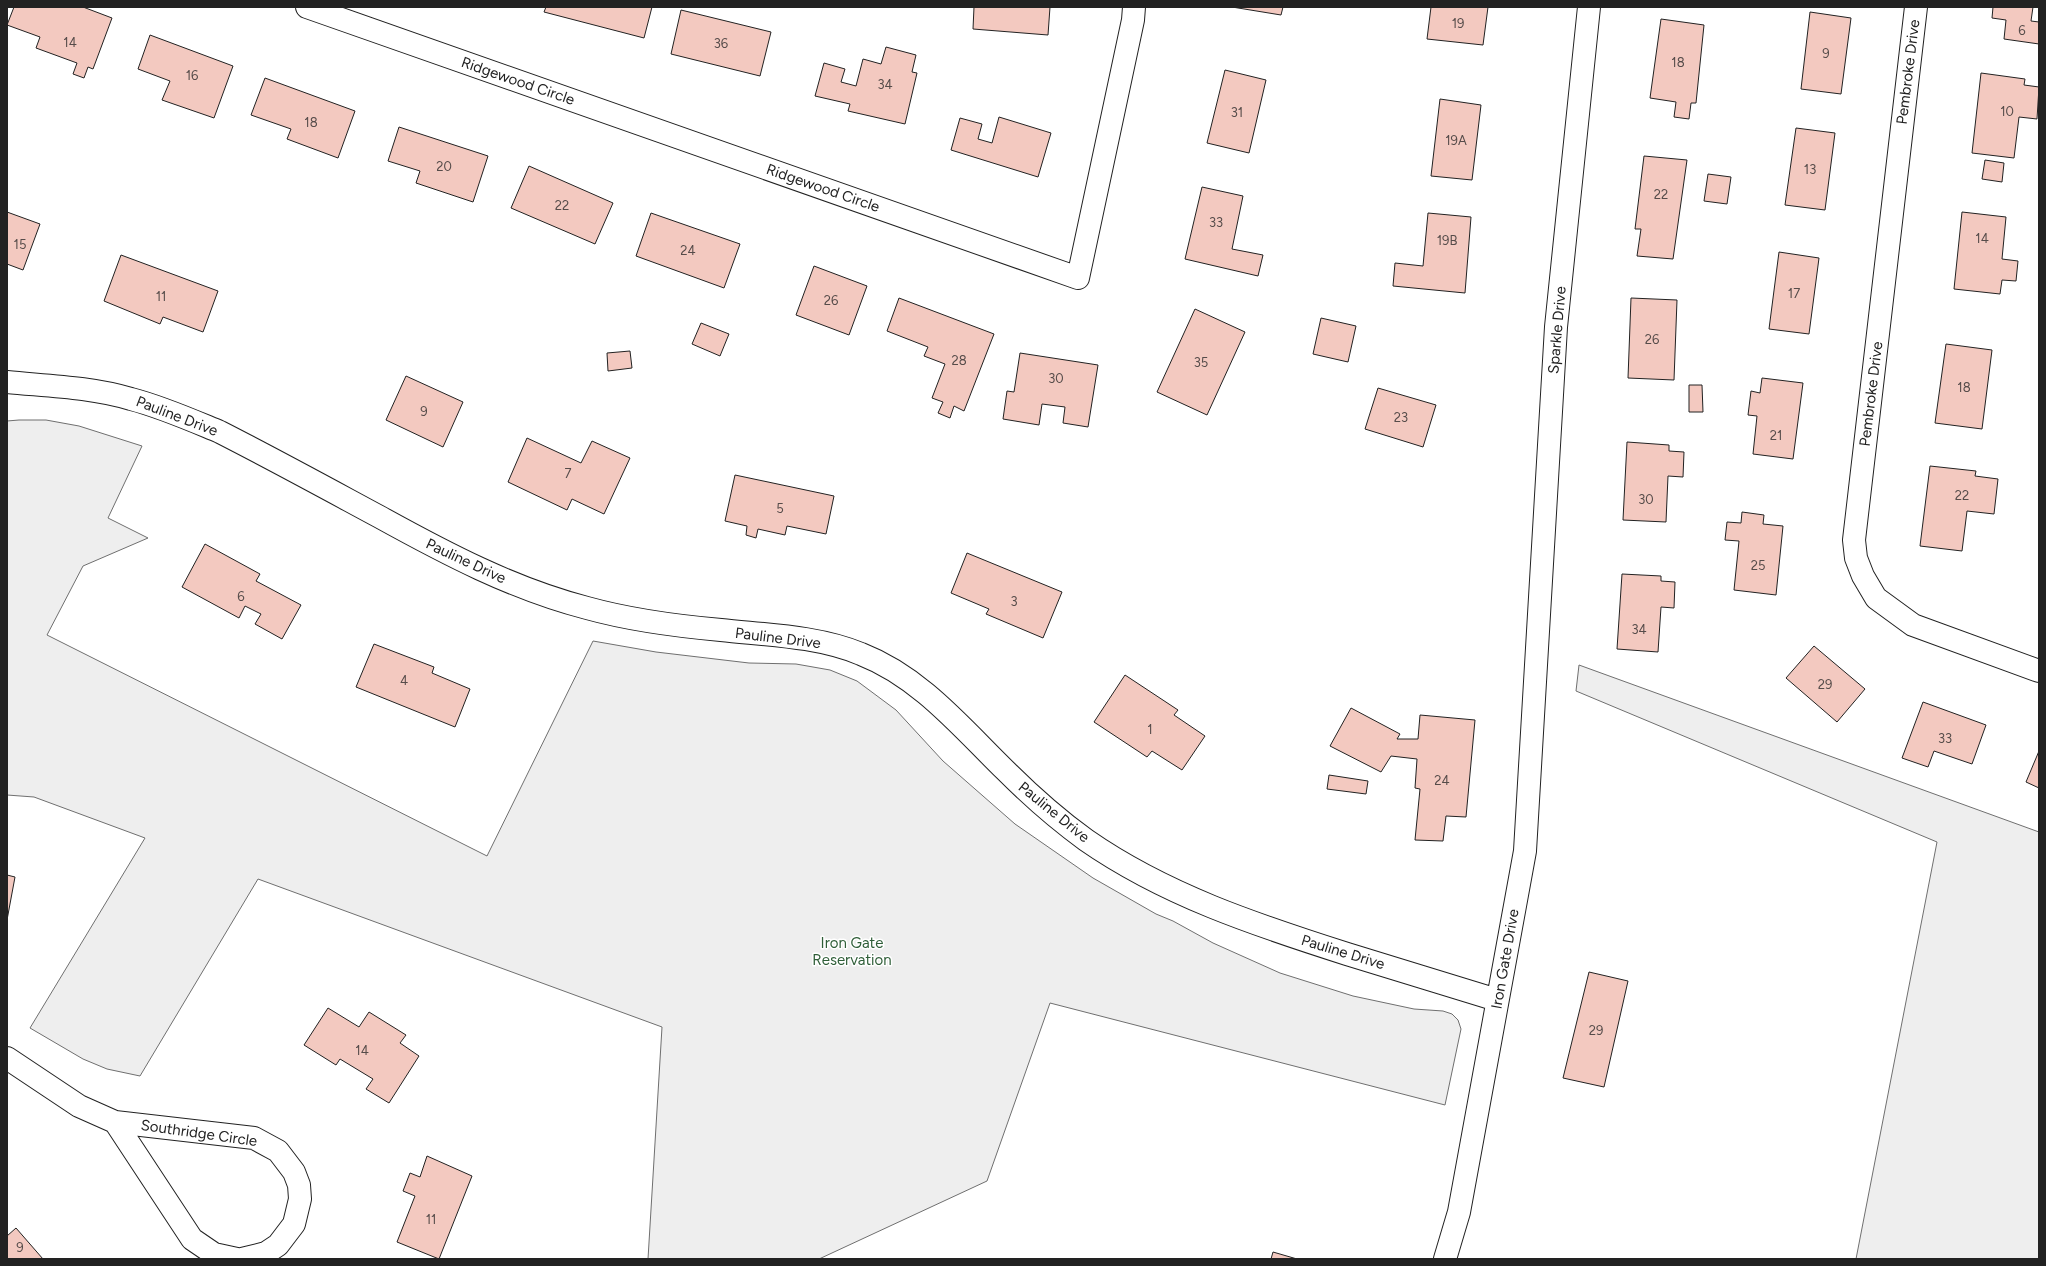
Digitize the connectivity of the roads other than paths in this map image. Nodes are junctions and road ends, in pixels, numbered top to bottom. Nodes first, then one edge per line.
1 (308, 7) edge
2 (1134, 7) edge
3 (1589, 7) edge
4 (1916, 7) edge
5 (7, 382) edge
6 (1537, 655) joint
7 (2039, 671) edge
8 (1497, 1000) junction
9 (7, 1058) edge
10 (115, 1122) junction
11 (237, 1259) edge
12 (242, 1259) edge
13 (1445, 1259) edge

1 - 2 street, Ridgewood Circle
3 - 6 street, Sparkle Drive
4 - 7 street, Pembroke Drive
5 - 8 street, Pauline Drive
6 - 8 street, Iron Gate Drive
8 - 13 street, Iron Gate Drive
9 - 10 street, Southridge Circle
10 - 11 street, Southridge Circle
10 - 12 street, Southridge Circle

